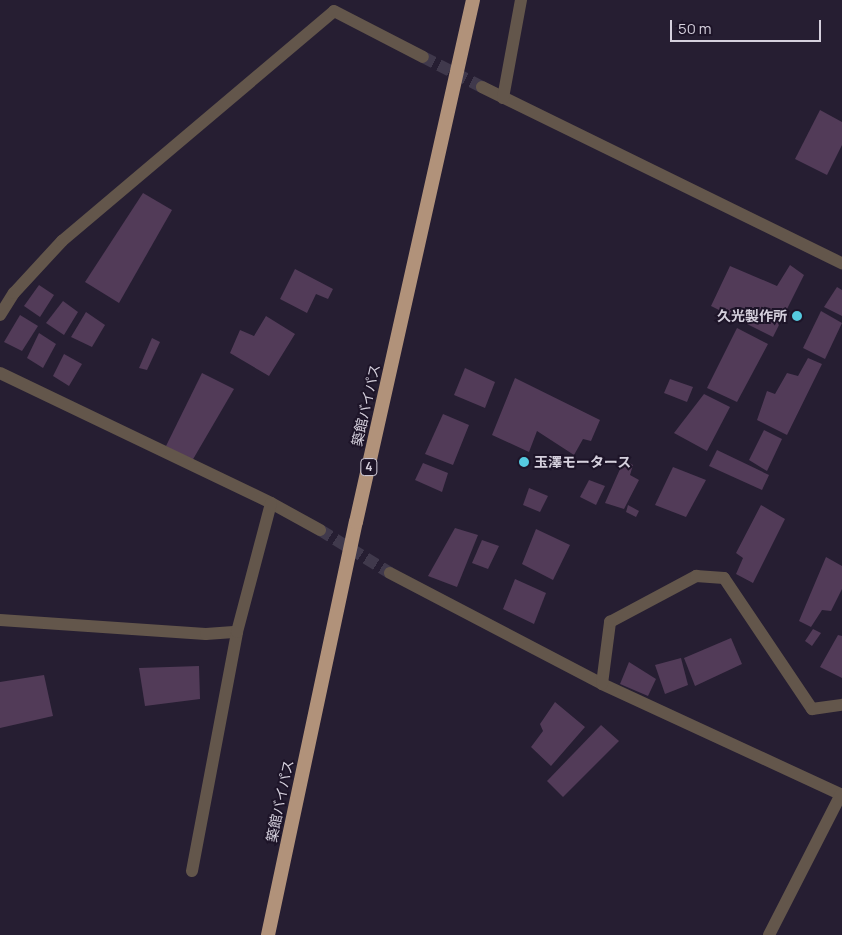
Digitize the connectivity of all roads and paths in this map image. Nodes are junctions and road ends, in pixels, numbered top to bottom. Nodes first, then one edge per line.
1 (473, 0) edge
2 (521, 0) edge
3 (423, 57) tunnel mouth
4 (482, 87) tunnel mouth
5 (502, 98) junction
6 (842, 263) edge
7 (0, 315) edge
8 (0, 373) edge
9 (271, 503) junction
10 (320, 530) tunnel mouth
11 (390, 573) tunnel mouth
12 (0, 620) edge
13 (237, 632) junction
14 (602, 684) junction
15 (842, 705) edge
16 (841, 795) edge
17 (192, 871) dead end
18 (268, 935) edge
19 (769, 935) edge

1 - 18 highway, 築館バイパス / 4
2 - 5 street
3 - 7 street
4 - 5 street
5 - 6 street
8 - 9 street
9 - 10 street
9 - 13 street
11 - 14 street
12 - 13 street
13 - 17 street
14 - 15 street
14 - 16 street
16 - 19 street

